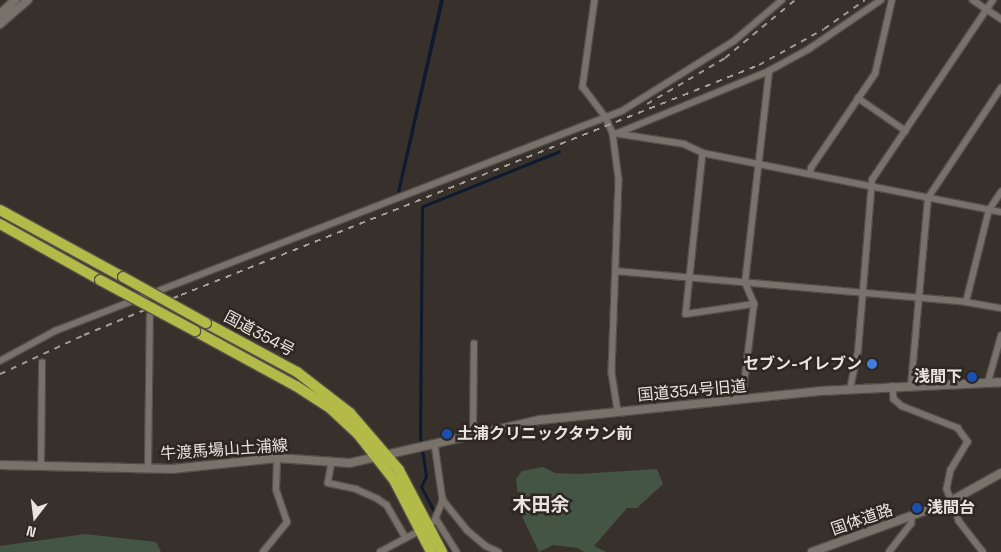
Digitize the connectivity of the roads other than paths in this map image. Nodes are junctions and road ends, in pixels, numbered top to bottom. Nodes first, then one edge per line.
1 (15, 0) edge
2 (28, 0) edge
3 (596, 0) edge
4 (782, 0) edge
5 (881, 0) edge
6 (892, 0) edge
7 (973, 0) edge
8 (993, 0) edge
9 (986, 9) junction
10 (0, 14) edge
11 (1001, 19) edge
12 (0, 24) edge
13 (769, 71) junction
14 (1001, 88) edge
15 (858, 98) junction
16 (605, 116) junction
17 (906, 131) junction
18 (616, 133) junction
19 (703, 153) junction
20 (759, 165) junction
21 (810, 174) junction
22 (870, 187) junction
23 (1001, 192) edge
24 (928, 198) junction
25 (0, 210) edge
26 (989, 210) junction
27 (1001, 212) edge
28 (0, 224) edge
29 (615, 271) junction
30 (690, 278) junction
31 (745, 283) junction
32 (862, 293) junction
33 (917, 299) junction
34 (966, 302) junction
35 (754, 304) junction
36 (1001, 308) edge
37 (150, 316) dead end
38 (1001, 336) edge
39 (474, 344) dead end
40 (0, 361) edge
41 (42, 363) dead end
42 (988, 382) junction
43 (1001, 382) edge
44 (911, 385) junction
45 (893, 386) junction
46 (850, 389) junction
47 (742, 400) junction
48 (618, 412) junction
49 (474, 434) junction
50 (435, 444) junction
51 (384, 457) junction
52 (277, 458) junction
53 (332, 463) junction
54 (0, 465) edge
55 (41, 465) junction
56 (148, 469) junction
57 (1001, 473) edge
58 (443, 500) junction
59 (951, 501) junction
60 (912, 516) junction
61 (429, 525) junction
62 (405, 536) junction
63 (263, 552) edge
64 (380, 552) edge
65 (431, 552) edge
66 (442, 552) edge
67 (456, 552) edge
68 (499, 552) edge
69 (812, 552) edge
70 (889, 552) edge
71 (983, 552) edge

1 - 10 street
2 - 12 street
3 - 16 street
4 - 16 street
5 - 13 street
6 - 15 street
7 - 9 street
8 - 9 street
9 - 11 street
9 - 17 street
13 - 18 street
13 - 20 street
14 - 24 street
15 - 17 street
15 - 21 street
16 - 18 street
16 - 40 street
17 - 22 street
18 - 19 street
18 - 29 street
19 - 20 street
19 - 30 street
20 - 21 street
20 - 31 street
21 - 22 street
22 - 24 street
22 - 32 street
23 - 26 street
24 - 26 street
24 - 33 street
25 - 51 highway, 国道354号, bridge
26 - 27 street
26 - 34 street
28 - 51 highway, 国道354号, bridge
29 - 30 street
29 - 48 street
30 - 31 street
30 - 35 street
31 - 32 street
31 - 35 street
32 - 33 street
32 - 46 street
33 - 34 street
33 - 44 street
34 - 36 street
35 - 47 street
37 - 56 street
38 - 42 street
39 - 49 street
41 - 55 street
42 - 43 street, 国道354号旧道
42 - 44 street, 国道354号旧道
44 - 45 street, 国道354号旧道
45 - 46 street, 国道354号旧道
45 - 59 street
46 - 47 street, 国道354号旧道
47 - 48 street, 国道354号旧道
48 - 49 street, 国道354号旧道
49 - 50 street, 国道354号旧道
50 - 51 street, 国道354号旧道
50 - 58 street
51 - 53 street, 牛渡馬場山土浦線
51 - 61 highway, 国道354号
52 - 53 street, 牛渡馬場山土浦線
52 - 56 street, 牛渡馬場山土浦線
52 - 63 street
53 - 62 street
54 - 55 street, 牛渡馬場山土浦線
55 - 56 street, 牛渡馬場山土浦線
57 - 59 street, 国体道路
58 - 61 street
58 - 68 street
59 - 60 street, 国体道路
59 - 71 street
60 - 69 street, 国体道路
60 - 70 street
61 - 62 street
61 - 65 highway, 国道354号
61 - 66 highway, 国道354号
61 - 67 street
62 - 64 street

